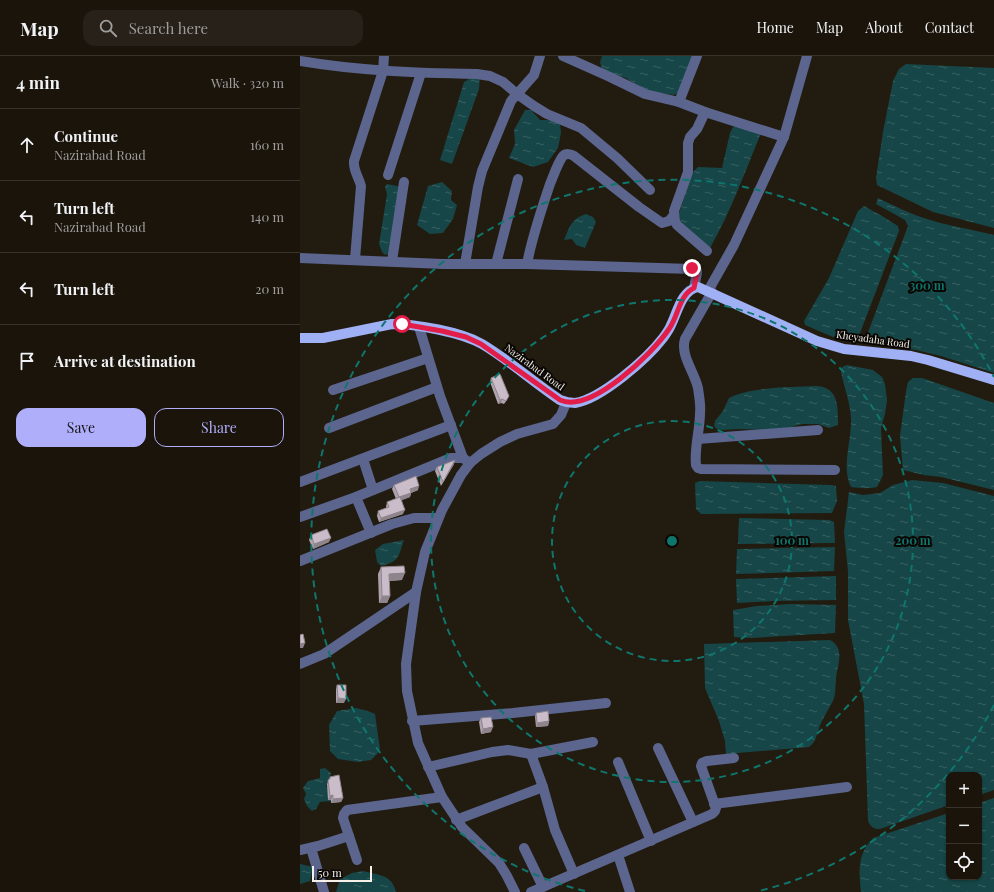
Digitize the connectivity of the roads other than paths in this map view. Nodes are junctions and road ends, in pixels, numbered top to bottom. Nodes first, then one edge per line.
1 (384, 56) edge
2 (540, 56) edge
3 (562, 56) edge
4 (697, 56) edge
5 (807, 56) edge
6 (300, 61) edge
7 (328, 61) edge
8 (383, 71) junction
9 (421, 73) junction
10 (517, 94) junction
11 (679, 102) junction
12 (705, 112) junction
13 (784, 137) junction
14 (388, 175) dead end
15 (518, 179) dead end
16 (404, 182) dead end
17 (650, 190) dead end
18 (674, 215) junction
19 (707, 251) dead end
20 (300, 258) edge
21 (355, 259) junction
22 (392, 261) junction
23 (466, 264) junction
24 (496, 264) junction
25 (527, 264) junction
26 (703, 289) junction
27 (419, 327) junction
28 (300, 338) edge
29 (428, 358) junction
30 (994, 380) edge
31 (437, 387) junction
32 (333, 390) dead end
33 (566, 403) junction
34 (451, 426) junction
35 (328, 428) dead end
36 (818, 430) dead end
37 (698, 439) junction
38 (363, 459) junction
39 (467, 461) junction
40 (835, 470) dead end
41 (300, 482) edge
42 (373, 490) junction
43 (356, 497) junction
44 (300, 517) edge
45 (438, 518) junction
46 (371, 533) junction
47 (300, 561) edge
48 (416, 592) junction
49 (300, 664) edge
50 (606, 703) dead end
51 (412, 721) junction
52 (593, 742) dead end
53 (658, 748) dead end
54 (531, 754) junction
55 (734, 758) dead end
56 (618, 762) dead end
57 (428, 767) junction
58 (543, 787) junction
59 (847, 787) dead end
60 (442, 797) junction
61 (714, 804) junction
62 (456, 820) junction
63 (693, 822) junction
64 (349, 836) junction
65 (650, 841) junction
66 (311, 848) junction
67 (524, 848) dead end
68 (300, 850) edge
69 (618, 855) junction
70 (357, 860) dead end
71 (574, 874) junction
72 (544, 887) junction
73 (324, 892) edge
74 (515, 892) edge
75 (531, 892) edge
76 (630, 892) edge

1 - 8 street
2 - 10 street
3 - 11 street
4 - 11 street
5 - 13 street
6 - 7 street
7 - 8 street
8 - 9 street
8 - 21 street
9 - 10 street
9 - 14 street
10 - 17 street
10 - 23 street
11 - 12 street
12 - 13 street
12 - 18 street
13 - 26 street
15 - 24 street
16 - 22 street
18 - 19 street
18 - 25 street
20 - 21 street
21 - 22 street
22 - 23 street
23 - 24 street
24 - 25 street
25 - 26 street
26 - 30 main road, Kheyadaha Road
26 - 33 main road, Nazirabad Road
26 - 37 street
27 - 28 main road, Nazirabad Road
27 - 29 street
27 - 33 main road, Nazirabad Road
29 - 31 street
29 - 32 street
31 - 34 street
31 - 35 street
33 - 39 street
34 - 38 street
34 - 39 street
36 - 37 street
37 - 40 street
38 - 41 street
38 - 42 street
39 - 42 street
39 - 45 street
42 - 43 street
43 - 44 street
43 - 46 street
45 - 46 street
45 - 48 street
46 - 47 street
48 - 49 street
48 - 51 street
50 - 51 street
51 - 57 street
52 - 54 street
53 - 63 street
54 - 57 street
54 - 58 street
55 - 61 street
56 - 65 street
57 - 60 street
58 - 62 street
58 - 71 street
59 - 61 street
60 - 62 street
60 - 64 street
61 - 63 street
62 - 74 street
63 - 65 street
64 - 66 street
64 - 70 street
65 - 69 street
66 - 68 street
66 - 73 street
67 - 72 street
69 - 71 street
69 - 76 street
71 - 72 street
72 - 75 street

